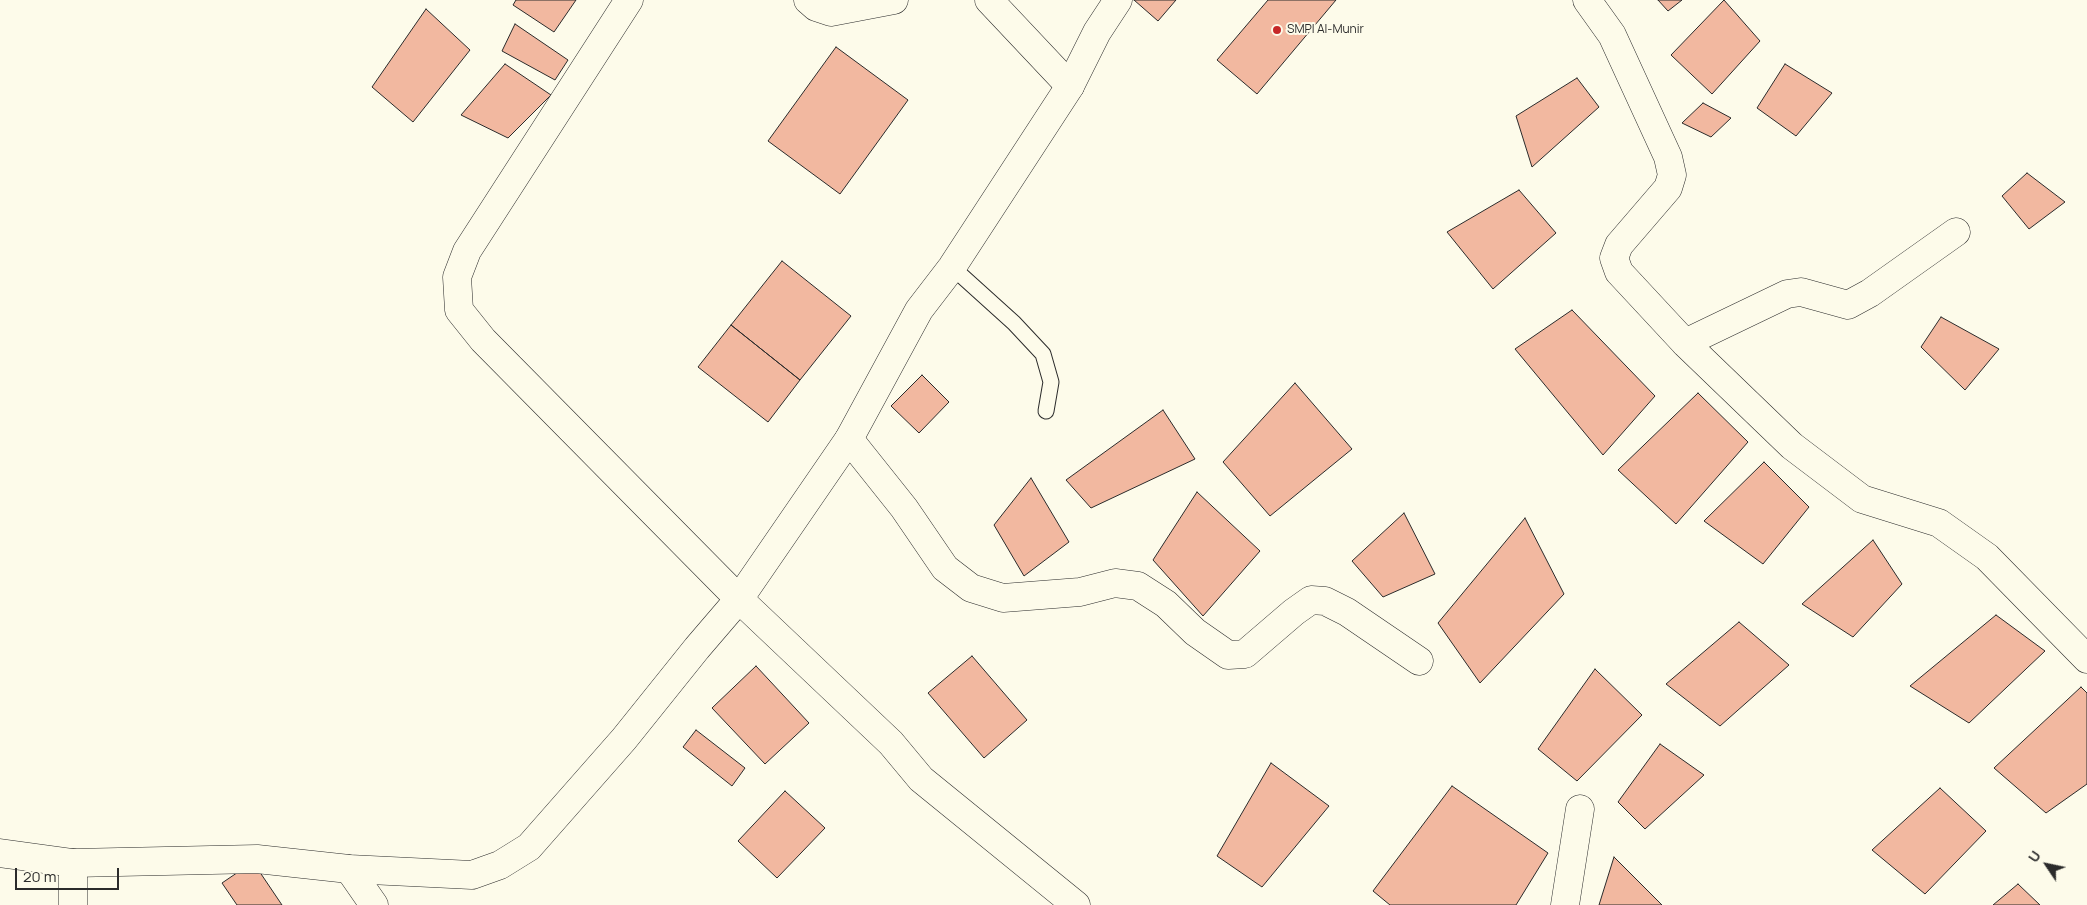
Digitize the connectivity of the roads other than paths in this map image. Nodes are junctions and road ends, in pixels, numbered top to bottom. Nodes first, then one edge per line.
1 (629, 0) edge
2 (808, 0) edge
3 (894, 0) edge
4 (989, 0) edge
5 (1118, 0) edge
6 (1587, 0) edge
7 (1070, 86) junction
8 (1956, 232) dead end
9 (952, 267) junction
10 (1685, 343) junction
11 (1046, 411) dead end
12 (849, 439) junction
13 (739, 599) junction
14 (2087, 659) edge
15 (1419, 661) dead end
16 (1580, 809) dead end
17 (0, 853) edge
18 (73, 863) junction
19 (349, 869) junction
20 (73, 905) edge
21 (374, 905) edge
22 (1076, 905) edge
23 (1565, 905) edge

1 - 13 street
2 - 3 street
4 - 7 street
5 - 7 street
6 - 10 street
7 - 9 street
8 - 10 street
9 - 11 lane
9 - 12 street
10 - 14 street
12 - 13 street
12 - 15 street
13 - 19 street
13 - 22 street
16 - 23 street
17 - 18 street
18 - 19 street
18 - 20 street
19 - 21 street

